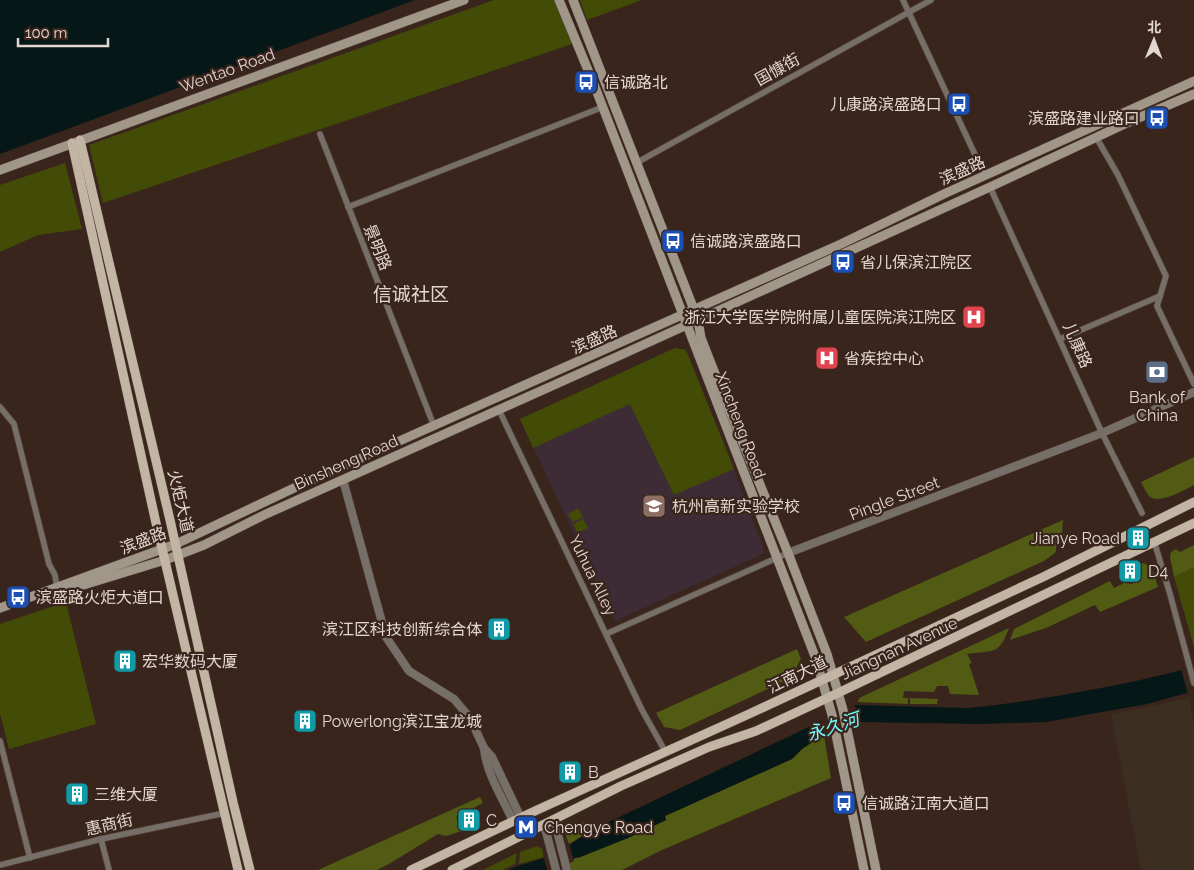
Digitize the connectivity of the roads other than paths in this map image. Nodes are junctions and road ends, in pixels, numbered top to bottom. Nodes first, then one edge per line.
1 (464, 0) edge
2 (560, 0) edge
3 (573, 0) edge
4 (903, 0) edge
5 (931, 0) edge
6 (909, 13) junction
7 (1194, 81) edge
8 (1194, 94) edge
9 (603, 107) junction
10 (320, 134) dead end
11 (1096, 137) junction
12 (76, 142) junction
13 (636, 163) junction
14 (0, 170) edge
15 (985, 176) junction
16 (990, 187) junction
17 (348, 207) junction
18 (1160, 296) junction
19 (694, 310) junction
20 (683, 315) junction
21 (698, 320) junction
22 (687, 325) junction
23 (1060, 340) junction
24 (1194, 384) edge
25 (1194, 392) edge
26 (0, 407) edge
27 (499, 410) junction
28 (434, 426) junction
29 (1102, 433) junction
30 (343, 480) junction
31 (1194, 502) edge
32 (1142, 513) dead end
33 (1194, 523) edge
34 (1154, 541) junction
35 (176, 544) junction
36 (163, 550) junction
37 (788, 553) junction
38 (178, 555) junction
39 (776, 559) junction
40 (165, 560) junction
41 (57, 588) junction
42 (0, 608) edge
43 (0, 613) edge
44 (606, 634) junction
45 (833, 674) junction
46 (822, 679) junction
47 (1194, 683) edge
48 (838, 694) junction
49 (828, 698) junction
50 (0, 741) edge
51 (664, 751) junction
52 (225, 813) junction
53 (517, 819) junction
54 (554, 819) junction
55 (544, 824) junction
56 (101, 839) junction
57 (30, 858) junction
58 (0, 865) edge
59 (110, 870) edge
60 (238, 870) edge
61 (250, 870) edge
62 (412, 870) edge
63 (452, 870) edge
64 (556, 870) edge
65 (567, 870) edge
66 (864, 870) edge
67 (876, 870) edge

1 - 12 main road, Wentao Road
2 - 9 main road, Xincheng Road
3 - 13 main road, Xincheng Road
4 - 6 street
5 - 6 street, 国慷街
6 - 13 street, 国慷街
6 - 15 street
7 - 15 main road, 滨盛路
8 - 11 main road, 滨盛路
9 - 17 street
9 - 20 main road, Xincheng Road
10 - 17 street, 景明路
11 - 16 main road, 滨盛路
11 - 18 street
12 - 14 main road, Wentao Road
12 - 35 main road, 火炬大道
12 - 36 main road, 火炬大道
13 - 19 main road, Xincheng Road
15 - 19 main road, 滨盛路
16 - 21 main road, 滨盛路
16 - 23 street, 儿康路
17 - 28 street, 景明路
18 - 23 street
18 - 24 street
19 - 20 main road, 滨盛路
19 - 21 main road, Xincheng Road
20 - 22 main road, Xincheng Road
20 - 28 main road, 滨盛路
21 - 22 main road, Binsheng Road
21 - 37 main road, Xincheng Road
22 - 27 main road, Binsheng Road
22 - 39 main road, Xincheng Road
23 - 29 street, 儿康路
25 - 29 street, Pingle Street
26 - 41 street
27 - 30 main road, Binsheng Road
27 - 44 street, Yuhua Alley
28 - 35 main road, 滨盛路
29 - 32 street, 儿康路
29 - 37 street, Pingle Street
30 - 38 main road, Binsheng Road
30 - 53 street
31 - 45 main road, 江南大道
33 - 34 main road, Jiangnan Avenue
34 - 47 street
34 - 48 main road, Jiangnan Avenue
35 - 36 main road, 滨盛路
35 - 38 main road, 火炬大道
36 - 40 main road, 火炬大道
36 - 41 main road, 滨盛路
37 - 39 street, Pingle Street
37 - 45 main road, Xincheng Road
38 - 40 main road, Binsheng Road
38 - 61 main road, 火炬大道
39 - 44 street, Pingle Street
39 - 46 main road, Xincheng Road
40 - 43 main road, Binsheng Road
40 - 52 main road, 火炬大道
41 - 42 main road, 滨盛路
44 - 51 street, Yuhua Alley
45 - 46 main road, 江南大道
45 - 48 main road, Xincheng Road
46 - 49 main road, Xincheng Road
46 - 51 main road, 江南大道
48 - 49 main road, Jiangnan Avenue
48 - 67 main road, Xincheng Road
49 - 54 main road, Jiangnan Avenue
49 - 66 main road, Xincheng Road
50 - 57 street
51 - 53 main road, 江南大道
52 - 56 street, 惠商街
52 - 60 main road, 火炬大道
53 - 62 main road, 江南大道
54 - 55 main road, Jiangnan Avenue
54 - 65 street
55 - 63 main road, Jiangnan Avenue
55 - 64 street
56 - 57 street, 惠商街
56 - 59 street
57 - 58 street, 惠商街

